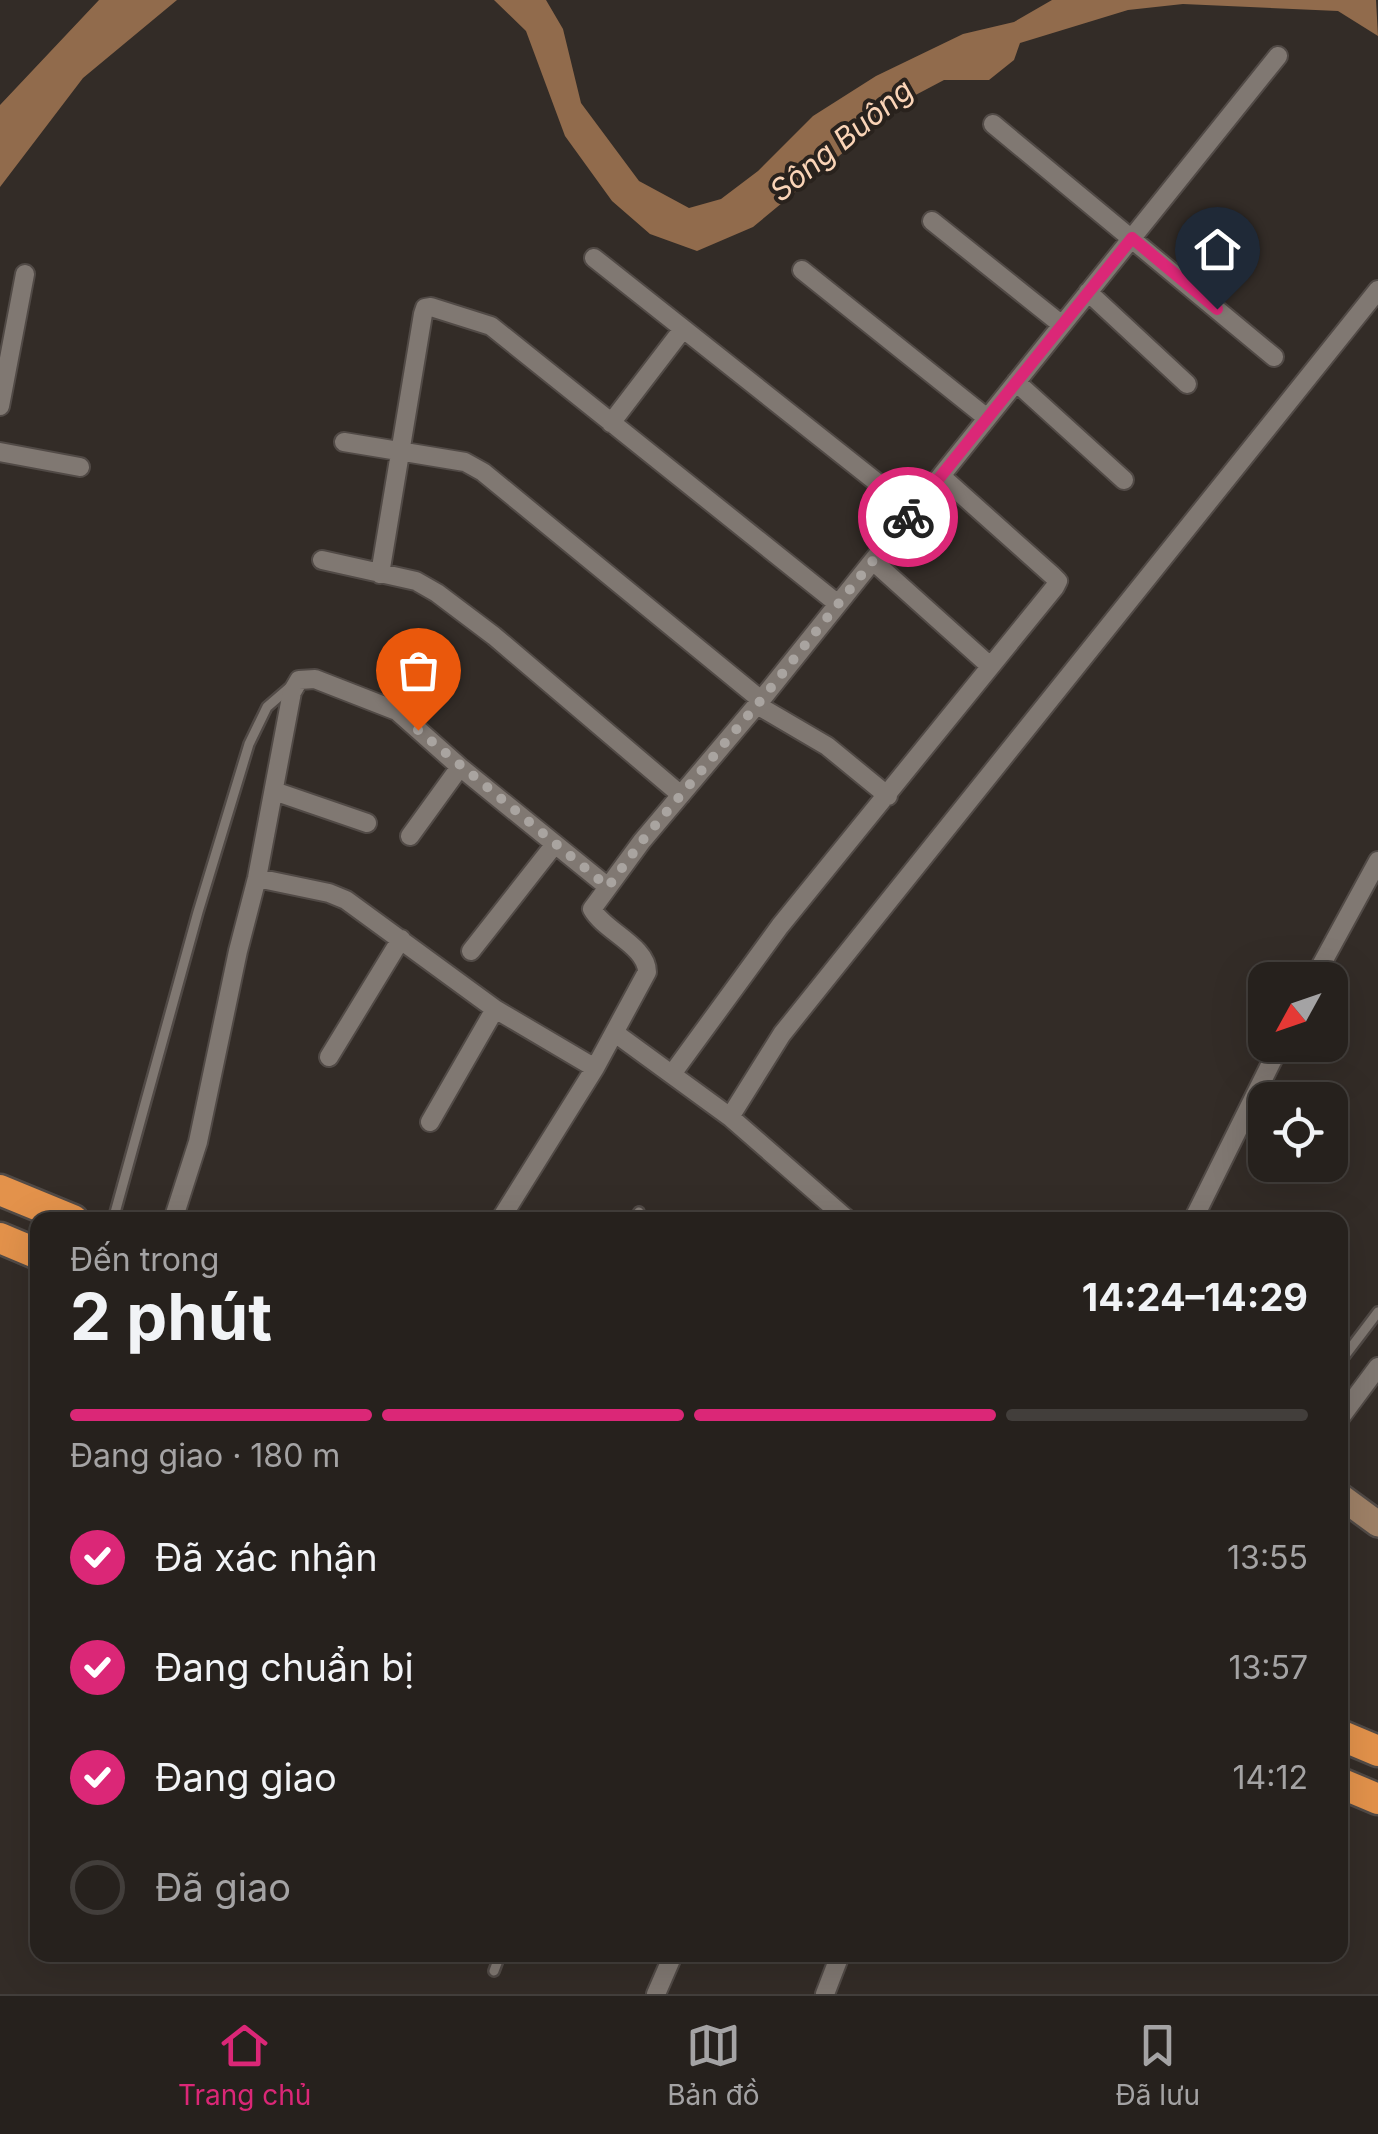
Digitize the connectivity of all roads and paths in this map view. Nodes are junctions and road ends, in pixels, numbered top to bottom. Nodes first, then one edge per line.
1 (1278, 56) dead end
2 (992, 124) dead end
3 (932, 222) dead end
4 (1132, 238) junction
5 (594, 258) dead end
6 (802, 270) dead end
7 (25, 274) dead end
8 (1378, 290) edge
9 (1088, 292) junction
10 (1062, 325) junction
11 (684, 329) junction
12 (1274, 357) dead end
13 (1016, 382) junction
14 (2, 384) edge
15 (1187, 384) dead end
16 (0, 406) edge
17 (987, 418) junction
18 (611, 423) junction
19 (344, 442) dead end
20 (0, 452) edge
21 (399, 452) junction
22 (80, 467) dead end
23 (941, 476) junction
24 (1124, 480) dead end
25 (913, 511) junction
26 (322, 560) dead end
27 (872, 561) junction
28 (380, 574) junction
29 (838, 604) junction
30 (990, 666) junction
31 (299, 680) junction
32 (759, 703) junction
33 (460, 767) junction
34 (274, 791) junction
35 (680, 796) junction
36 (888, 796) junction
37 (367, 824) dead end
38 (410, 836) dead end
39 (555, 844) junction
40 (1378, 861) edge
41 (258, 878) junction
42 (608, 887) junction
43 (402, 939) junction
44 (471, 951) dead end
45 (1323, 962) edge
46 (494, 1008) junction
47 (616, 1033) junction
48 (329, 1058) dead end
49 (1272, 1062) edge
50 (595, 1068) junction
51 (672, 1074) junction
52 (730, 1117) junction
53 (430, 1122) dead end
54 (0, 1190) edge
55 (54, 1212) edge
56 (115, 1212) edge
57 (176, 1212) edge
58 (505, 1212) edge
59 (839, 1212) edge
60 (1197, 1212) edge
61 (0, 1238) edge
62 (30, 1251) edge
63 (1378, 1312) edge
64 (1348, 1351) edge
65 (1378, 1367) edge
66 (1348, 1407) edge
67 (1348, 1502) edge
68 (1378, 1524) edge
69 (1348, 1738) edge
70 (1378, 1751) edge
71 (1348, 1787) edge
72 (1378, 1799) edge
73 (497, 1962) edge
74 (670, 1962) edge
75 (837, 1962) edge
76 (494, 1971) dead end
77 (656, 1994) edge
78 (825, 1994) edge

1 - 4 street
2 - 4 street
3 - 10 street
4 - 9 street
4 - 12 street
5 - 11 street
6 - 17 street
7 - 14 street
8 - 52 street
9 - 10 street
9 - 15 street
10 - 13 street
11 - 18 street
11 - 25 street
13 - 17 street
13 - 24 street
14 - 16 street
17 - 23 street
18 - 21 street
18 - 29 street
19 - 21 street
20 - 22 street
21 - 28 street
21 - 32 street
23 - 25 street
23 - 30 street
25 - 27 street
26 - 28 street
27 - 29 street
27 - 30 street
28 - 35 street
29 - 32 street
30 - 36 street
31 - 33 street
31 - 34 street
31 - 56 lane
32 - 35 street
32 - 36 street
33 - 38 street
33 - 39 street
34 - 37 street
34 - 41 street
35 - 42 street
36 - 51 street
39 - 42 street
39 - 44 street
40 - 45 street
41 - 43 street
41 - 57 street
42 - 47 street
43 - 46 street
43 - 48 street
46 - 50 street
46 - 53 street
47 - 50 street
47 - 51 street
49 - 60 street
50 - 58 street
51 - 52 street
52 - 59 street
54 - 55 highway
61 - 62 highway
63 - 64 lane
65 - 66 street
67 - 68 street
69 - 70 highway
71 - 72 highway
73 - 76 lane
74 - 77 street
75 - 78 street

